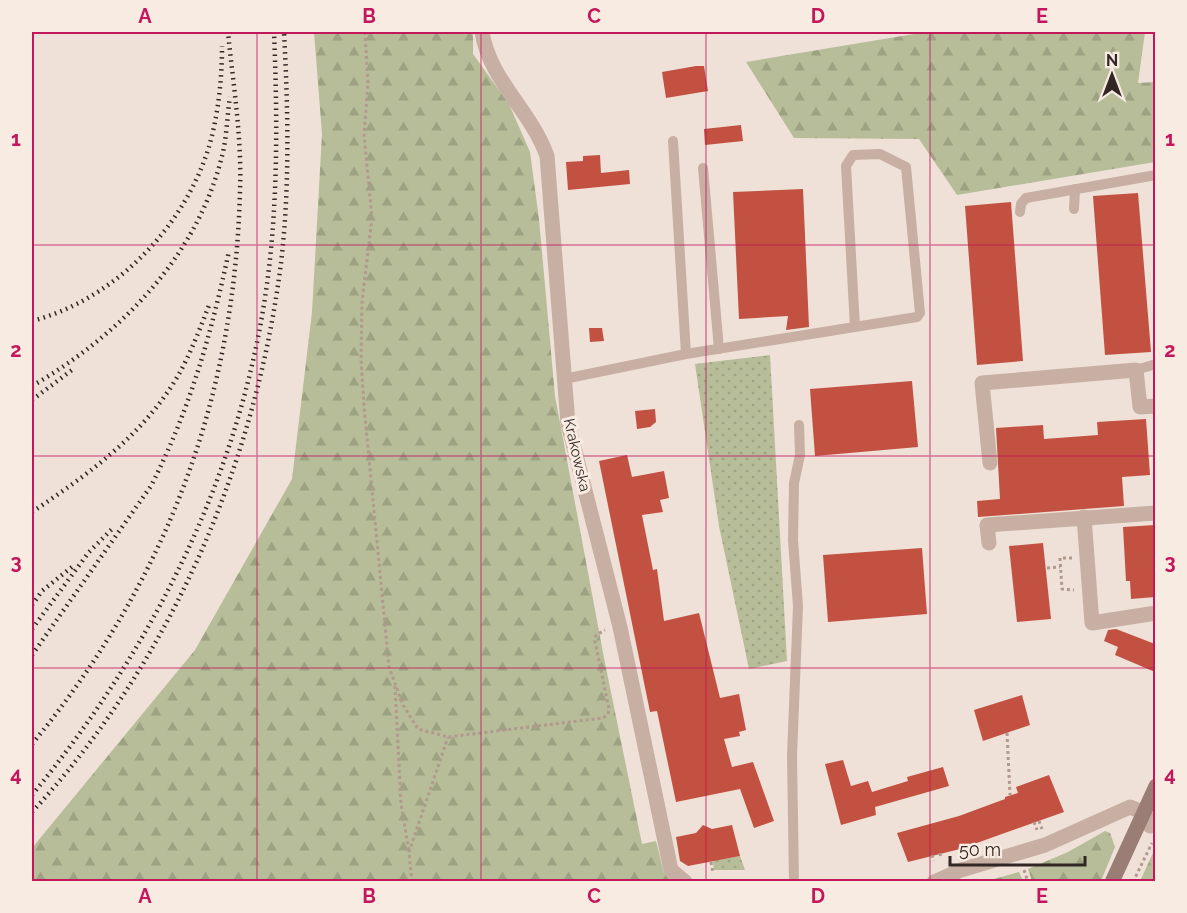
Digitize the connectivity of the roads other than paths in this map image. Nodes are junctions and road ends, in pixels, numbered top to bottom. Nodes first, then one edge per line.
1 (482, 32) edge
2 (674, 141) dead end
3 (703, 168) dead end
4 (1155, 175) edge
5 (1155, 182) edge
6 (1075, 189) junction
7 (1074, 209) dead end
8 (1020, 212) dead end
9 (855, 327) junction
10 (718, 349) junction
11 (686, 354) junction
12 (1155, 364) edge
13 (1136, 370) junction
14 (564, 379) junction
15 (1155, 406) edge
16 (800, 425) dead end
17 (990, 463) dead end
18 (1155, 513) edge
19 (1084, 517) junction
20 (989, 543) dead end
21 (1155, 613) edge
22 (1155, 786) edge
23 (1152, 822) edge
24 (685, 882) edge
25 (794, 882) edge
26 (934, 882) edge
27 (1112, 882) edge
28 (1123, 882) edge

1 - 14 street, Krakowska
2 - 11 lane
3 - 10 lane
4 - 5 lane
4 - 6 lane
6 - 7 lane
6 - 8 lane
9 - 9 lane
9 - 10 lane
10 - 11 lane
11 - 14 lane
12 - 13 lane
13 - 15 street
13 - 17 street
14 - 24 street, Krakowska
16 - 25 lane
18 - 19 street
19 - 20 street
19 - 21 street
22 - 23 street
23 - 26 street
23 - 27 street
23 - 28 street

